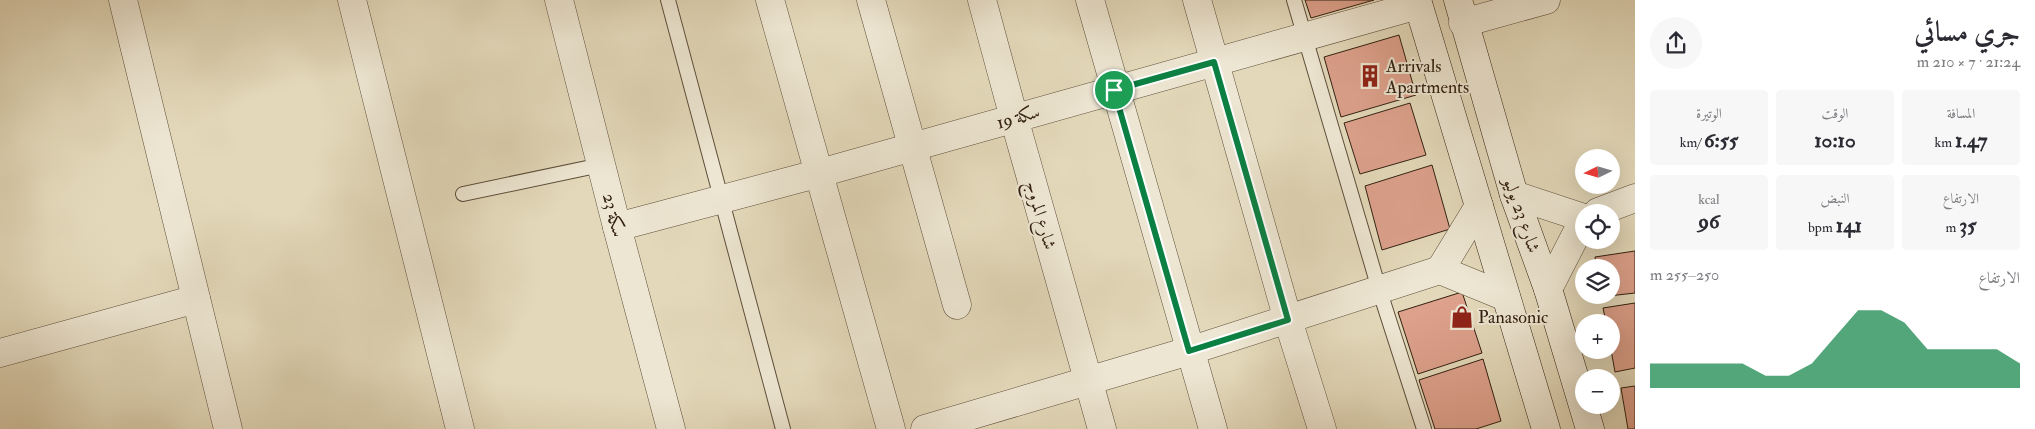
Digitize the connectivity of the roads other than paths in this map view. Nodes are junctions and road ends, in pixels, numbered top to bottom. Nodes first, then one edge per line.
1 (123, 0) edge
2 (352, 0) edge
3 (559, 0) edge
4 (668, 0) edge
5 (770, 0) edge
6 (870, 0) edge
7 (982, 0) edge
8 (1090, 0) edge
9 (1197, 0) edge
10 (1294, 0) edge
11 (1546, 0) edge
12 (1418, 2) edge
13 (1461, 11) edge
14 (1305, 38) junction
15 (1214, 62) junction
16 (1114, 90) junction
17 (1014, 118) junction
18 (912, 146) junction
19 (601, 165) junction
20 (820, 173) junction
21 (463, 194) dead end
22 (1514, 195) junction
23 (1635, 198) edge
24 (720, 200) junction
25 (1619, 204) edge
26 (1479, 206) junction
27 (1575, 216) edge
28 (616, 227) junction
29 (1575, 236) edge
30 (1440, 270) junction
31 (1379, 289) junction
32 (1548, 289) junction
33 (1506, 297) junction
34 (196, 299) junction
35 (958, 305) dead end
36 (1288, 320) junction
37 (1189, 351) junction
38 (0, 353) edge
39 (1087, 381) junction
40 (228, 429) edge
41 (460, 429) edge
42 (671, 429) edge
43 (783, 429) edge
44 (891, 429) edge
45 (925, 429) edge
46 (1102, 429) edge
47 (1213, 429) edge
48 (1322, 429) edge
49 (1424, 429) edge
50 (1546, 429) edge
51 (1590, 429) edge

1 - 34 street
2 - 41 street
3 - 19 street, 23 سكة
4 - 24 lane
5 - 20 street
6 - 18 street
7 - 17 street, شارع المروج
8 - 16 street
9 - 15 street
10 - 14 lane
11 - 13 street
12 - 14 street, سكة 19
12 - 26 street
13 - 22 street, شارع 23 يوليو
14 - 15 street, سكة 19
14 - 31 lane
15 - 16 street, سكة 19
15 - 36 street
16 - 17 street, سكة 19
16 - 37 street
17 - 18 street, سكة 19
17 - 39 street, شارع المروج
18 - 20 street, سكة 19
18 - 35 street
19 - 21 lane
19 - 28 street, 23 سكة
20 - 24 street, سكة 19
20 - 44 street
22 - 27 street
22 - 32 street, شارع 23 يوليو
23 - 25 street
24 - 28 street, سكة 19
24 - 43 lane
26 - 30 street
26 - 33 street
28 - 42 street, 23 سكة
29 - 32 street
30 - 31 street
30 - 33 street
31 - 36 street
31 - 49 lane
32 - 51 street, شارع 23 يوليو
33 - 50 street
34 - 38 street
34 - 40 street
36 - 37 street
36 - 48 street
37 - 39 street
37 - 47 street
39 - 45 street
39 - 46 street, شارع المروج

